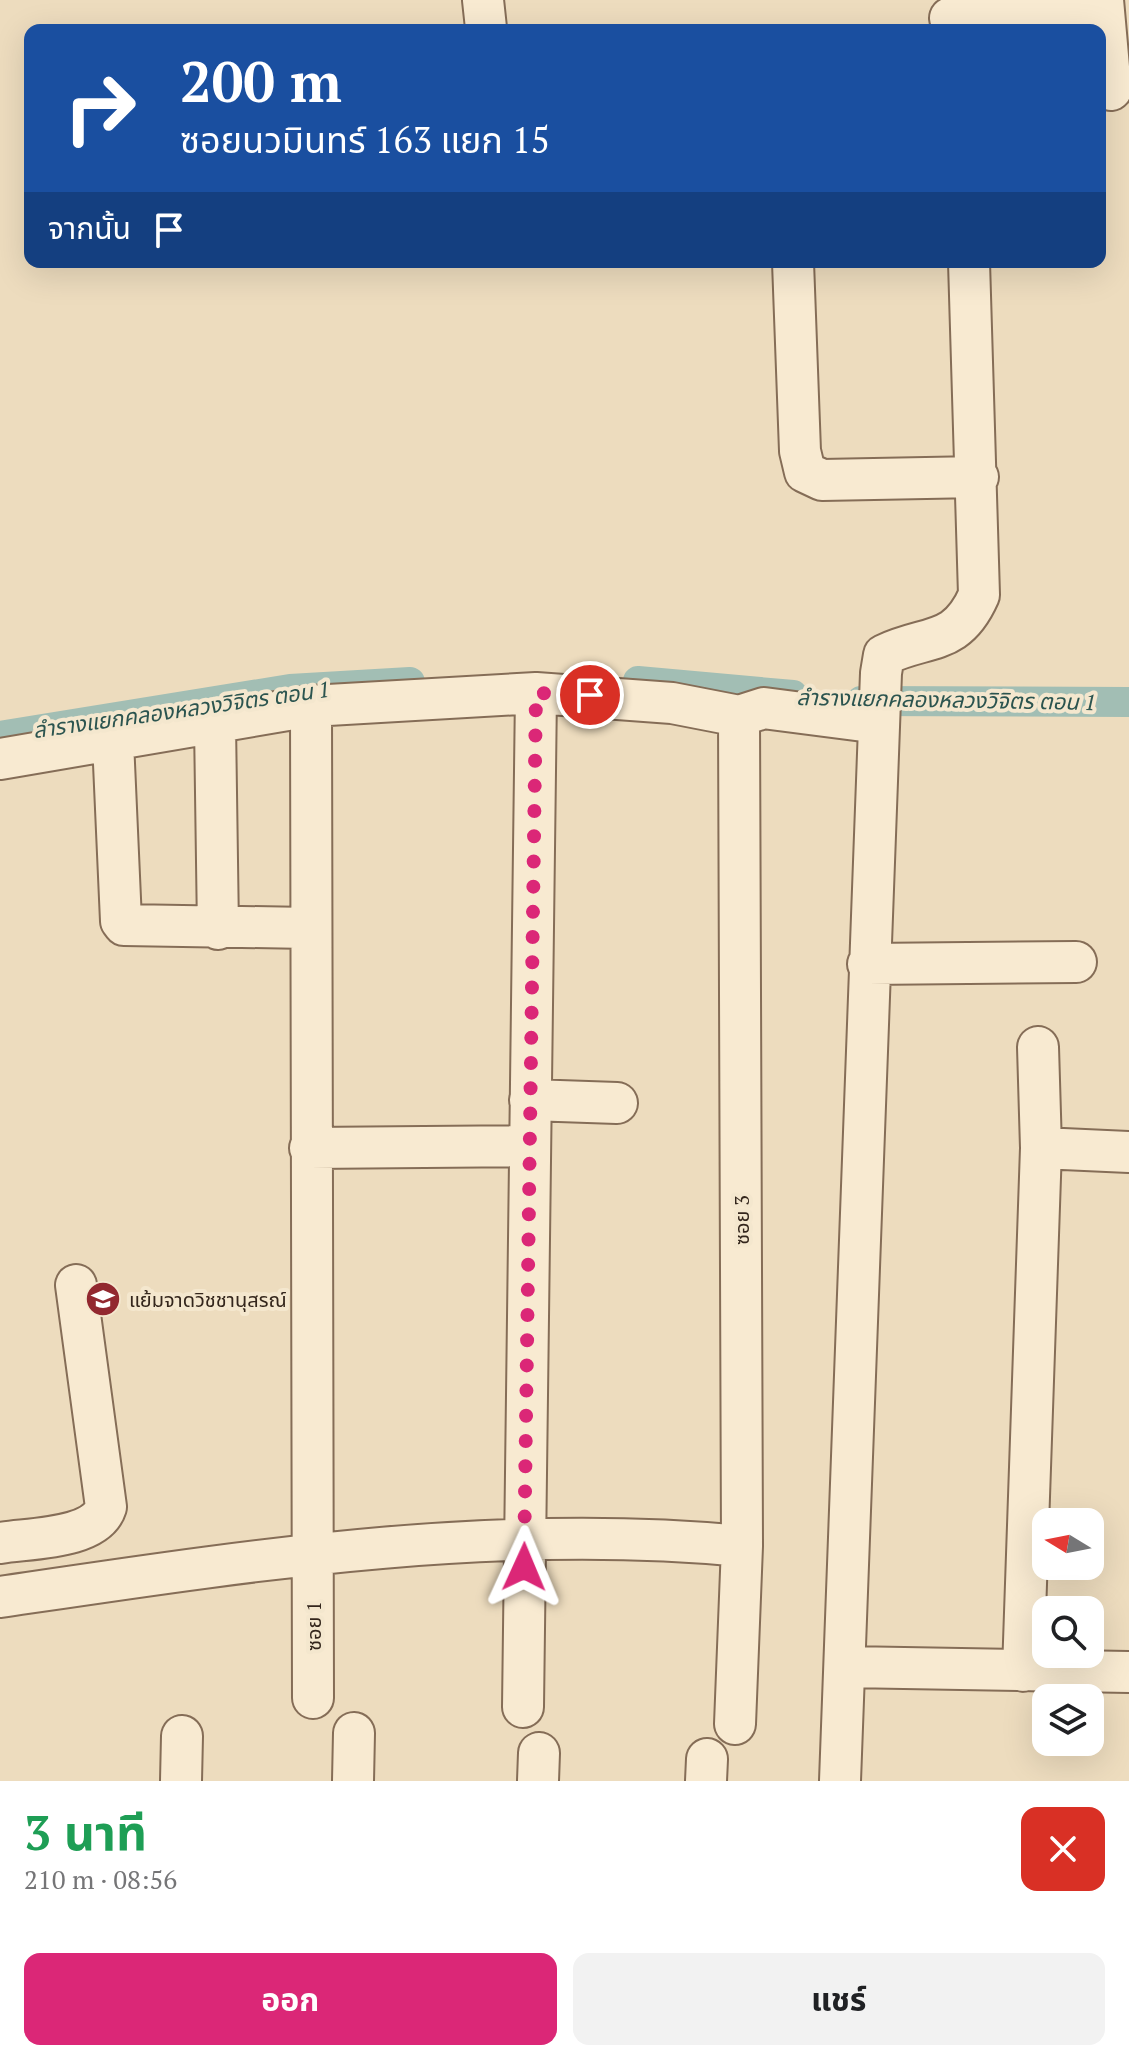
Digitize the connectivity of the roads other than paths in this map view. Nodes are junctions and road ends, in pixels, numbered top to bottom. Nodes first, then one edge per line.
1 (1103, 4) edge
2 (949, 16) edge
3 (1105, 24) edge
4 (1106, 36) edge
5 (1111, 90) dead end
6 (793, 268) edge
7 (969, 268) edge
8 (978, 477) junction
9 (536, 693) junction
10 (311, 706) junction
11 (739, 716) junction
12 (879, 719) junction
13 (215, 724) junction
14 (113, 741) junction
15 (0, 759) edge
16 (309, 928) junction
17 (218, 929) junction
18 (1076, 962) dead end
19 (868, 964) junction
20 (1038, 1047) dead end
21 (530, 1100) junction
22 (617, 1103) dead end
23 (530, 1146) junction
24 (310, 1148) junction
25 (1041, 1148) junction
26 (1129, 1152) edge
27 (76, 1285) dead end
28 (525, 1539) junction
29 (0, 1543) edge
30 (742, 1546) junction
31 (313, 1553) junction
32 (0, 1597) edge
33 (847, 1667) junction
34 (1023, 1671) junction
35 (1129, 1672) edge
36 (313, 1698) dead end
37 (523, 1707) dead end
38 (735, 1724) dead end
39 (354, 1733) dead end
40 (182, 1736) dead end
41 (181, 1781) edge
42 (353, 1781) edge
43 (840, 1781) edge

1 - 2 street
1 - 3 street
4 - 5 street
6 - 8 street
7 - 8 street
8 - 12 street
9 - 10 street
9 - 11 street
9 - 21 street
10 - 13 street
10 - 16 street, ซอย 1
11 - 12 street
11 - 30 street, ซอย 3
12 - 19 street
13 - 14 street
13 - 17 street
14 - 15 street
14 - 17 street
16 - 17 street
16 - 24 street, ซอย 1
18 - 19 street
19 - 33 street
20 - 25 street
21 - 22 street
21 - 23 street
23 - 24 street
23 - 28 street
24 - 31 street, ซอย 1
25 - 26 street
25 - 34 street
27 - 29 street
28 - 30 street
28 - 31 street
28 - 37 street
30 - 38 street, ซอย 3
31 - 32 street
31 - 36 street, ซอย 1
33 - 34 street
33 - 43 street
34 - 35 street
39 - 42 street
40 - 41 street

